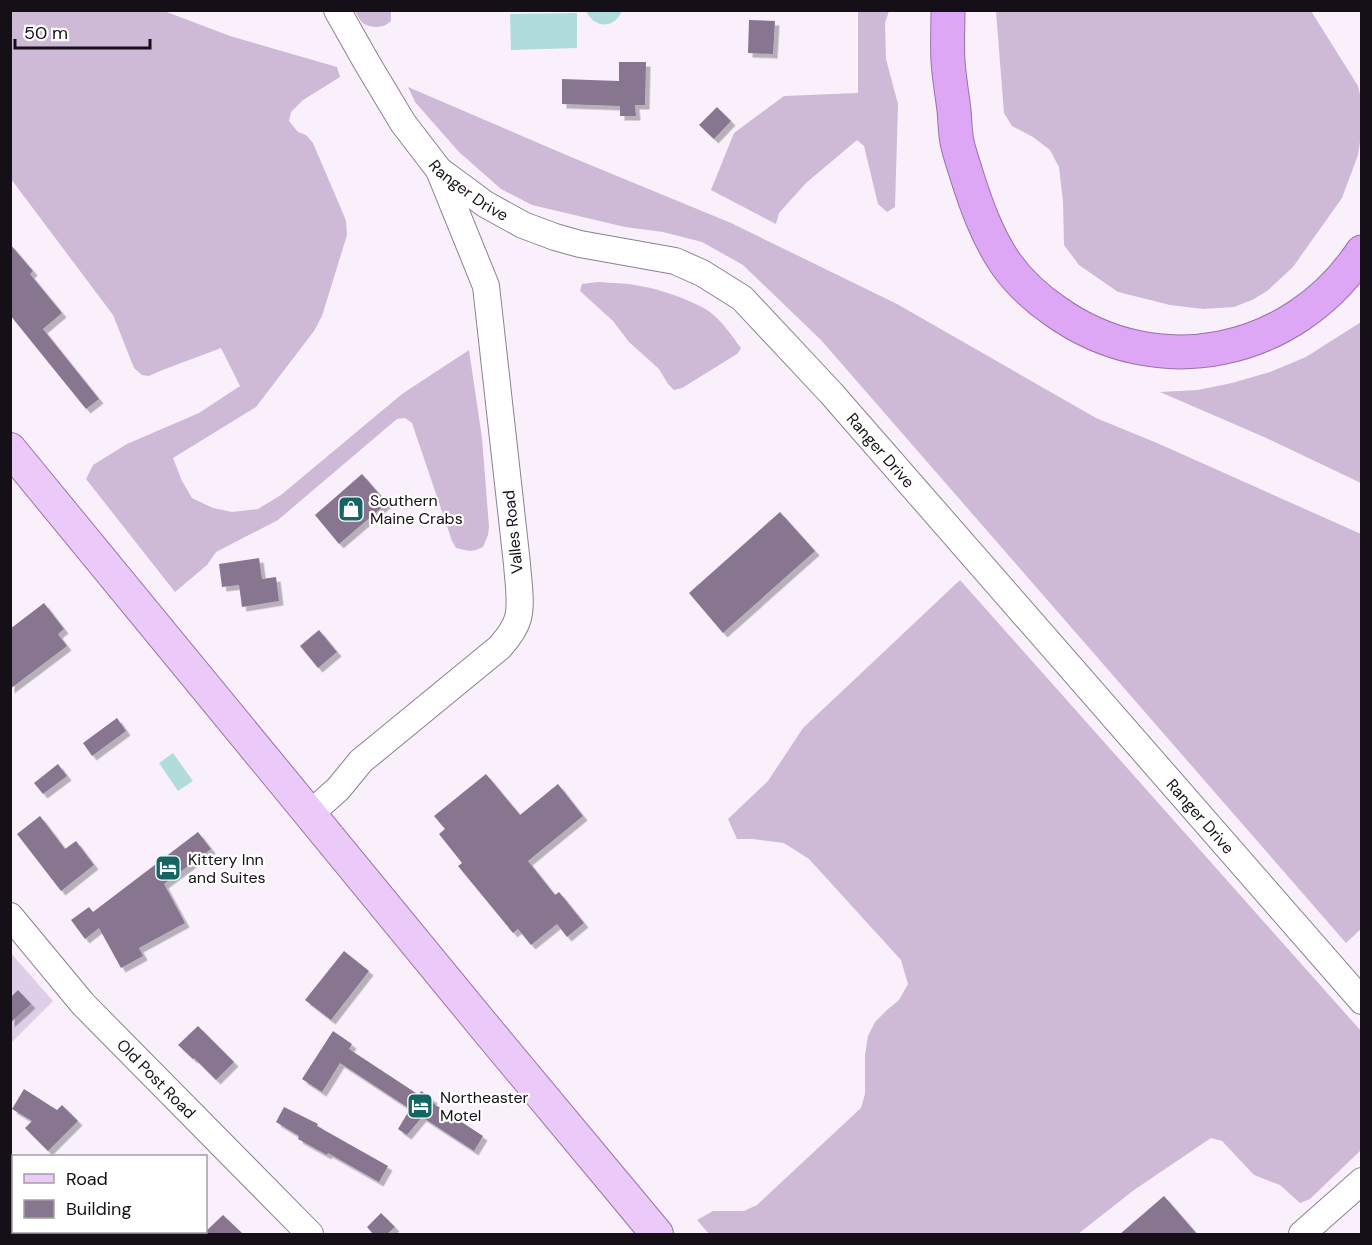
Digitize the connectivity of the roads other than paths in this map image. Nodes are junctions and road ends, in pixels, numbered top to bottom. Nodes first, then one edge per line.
1 (337, 10) edge
2 (948, 10) edge
3 (439, 170) junction
4 (1362, 252) edge
5 (10, 449) edge
6 (310, 814) junction
7 (10, 916) edge
8 (1362, 1001) edge
9 (1362, 1181) edge
10 (310, 1234) edge
11 (657, 1234) edge
12 (1302, 1234) edge

1 - 3 street, Ranger Drive
2 - 4 highway
3 - 6 street, Valles Road
3 - 8 street, Ranger Drive
5 - 6 main road
6 - 11 main road
7 - 10 street, Old Post Road
9 - 12 street

